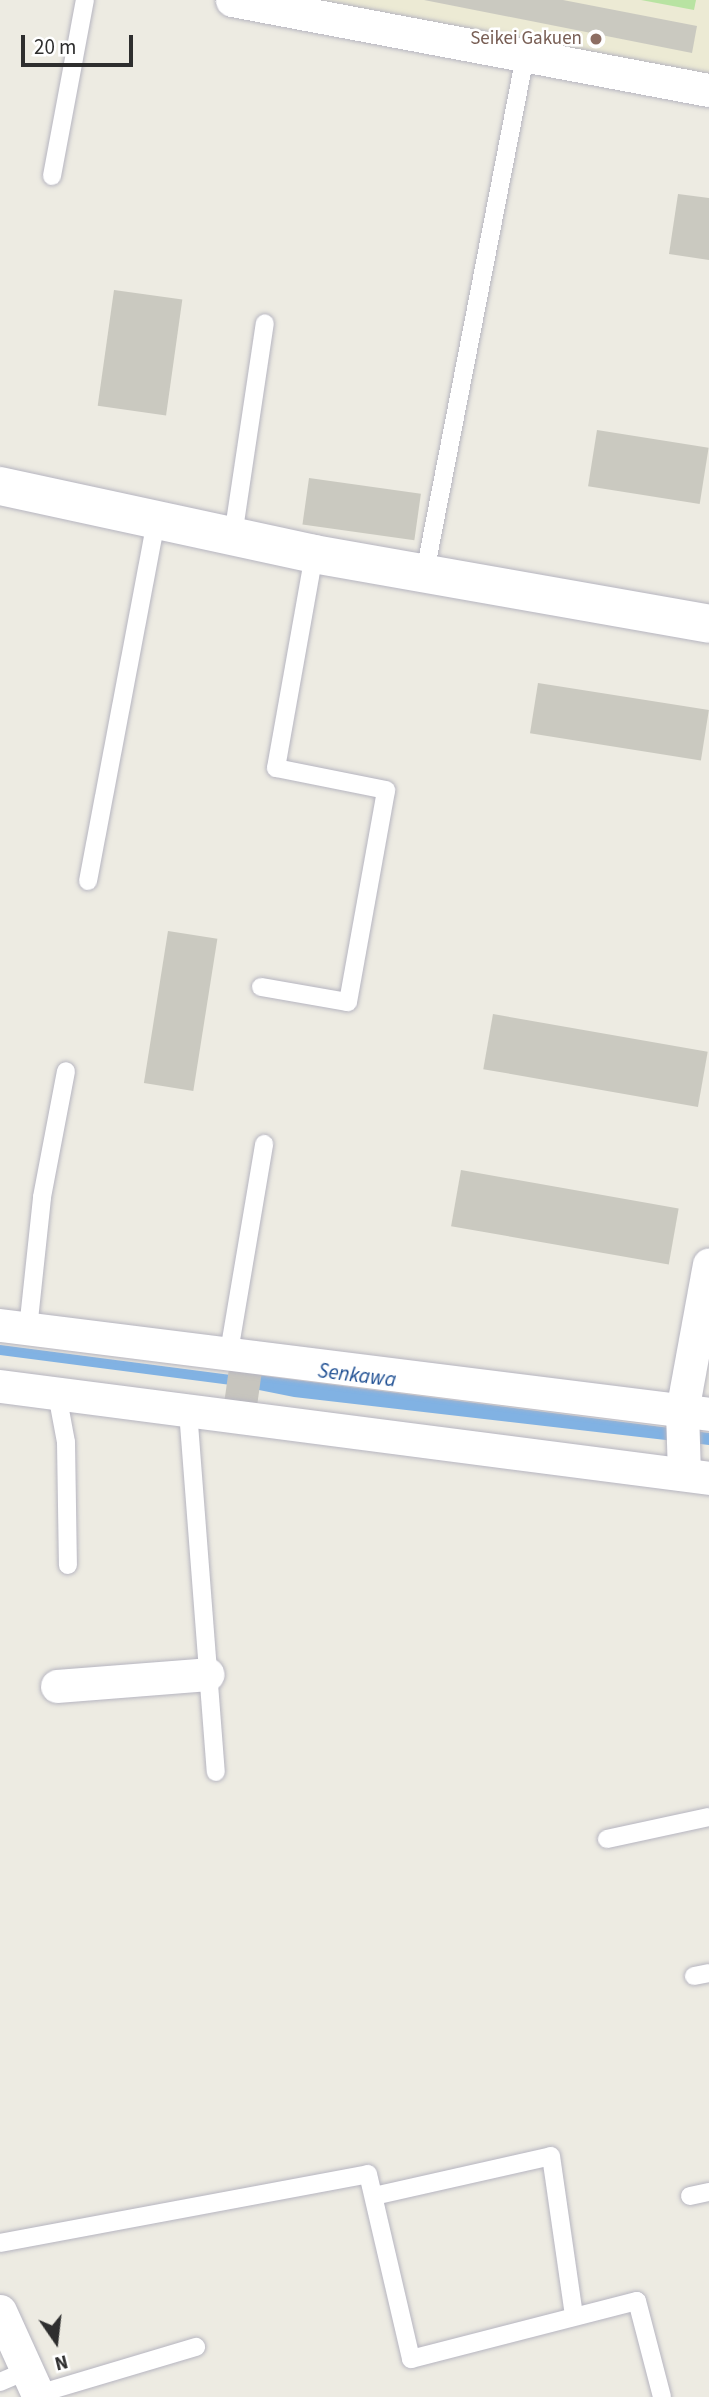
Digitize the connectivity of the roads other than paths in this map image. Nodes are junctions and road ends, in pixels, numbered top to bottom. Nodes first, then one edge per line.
1 (85, 0) edge
2 (232, 0) edge
3 (525, 56) junction
4 (709, 90) edge
5 (52, 176) dead end
6 (265, 323) dead end
7 (0, 486) edge
8 (156, 520) junction
9 (233, 536) junction
10 (314, 554) junction
11 (425, 572) junction
12 (709, 624) edge
13 (88, 881) dead end
14 (261, 987) dead end
15 (66, 1071) dead end
16 (264, 1144) dead end
17 (709, 1264) edge
18 (14, 1327) edge
19 (241, 1357) junction
20 (5, 1387) edge
21 (57, 1394) junction
22 (188, 1411) junction
23 (692, 1443) edge
24 (68, 1565) dead end
25 (208, 1675) junction
26 (57, 1686) dead end
27 (216, 1772) dead end
28 (709, 1816) edge
29 (607, 1839) dead end
30 (709, 2192) edge
31 (373, 2196) junction
32 (690, 2196) dead end
33 (0, 2243) edge
34 (0, 2311) edge
35 (574, 2315) junction
36 (196, 2347) dead end
37 (26, 2386) edge
38 (662, 2397) edge

1 - 5 lane
2 - 3 street
3 - 4 street
3 - 11 lane
6 - 9 lane
7 - 8 street
8 - 9 street
8 - 13 lane
9 - 10 street
10 - 11 street
10 - 14 lane
11 - 12 street
15 - 18 lane
16 - 19 lane
17 - 23 street
18 - 19 street
19 - 23 street
20 - 21 street
21 - 22 street
21 - 24 lane
22 - 23 street
22 - 25 lane
25 - 26 street
25 - 27 lane
28 - 29 lane
30 - 32 lane
31 - 33 lane
31 - 35 lane
31 - 35 lane
34 - 37 street
35 - 38 lane
36 - 37 lane

